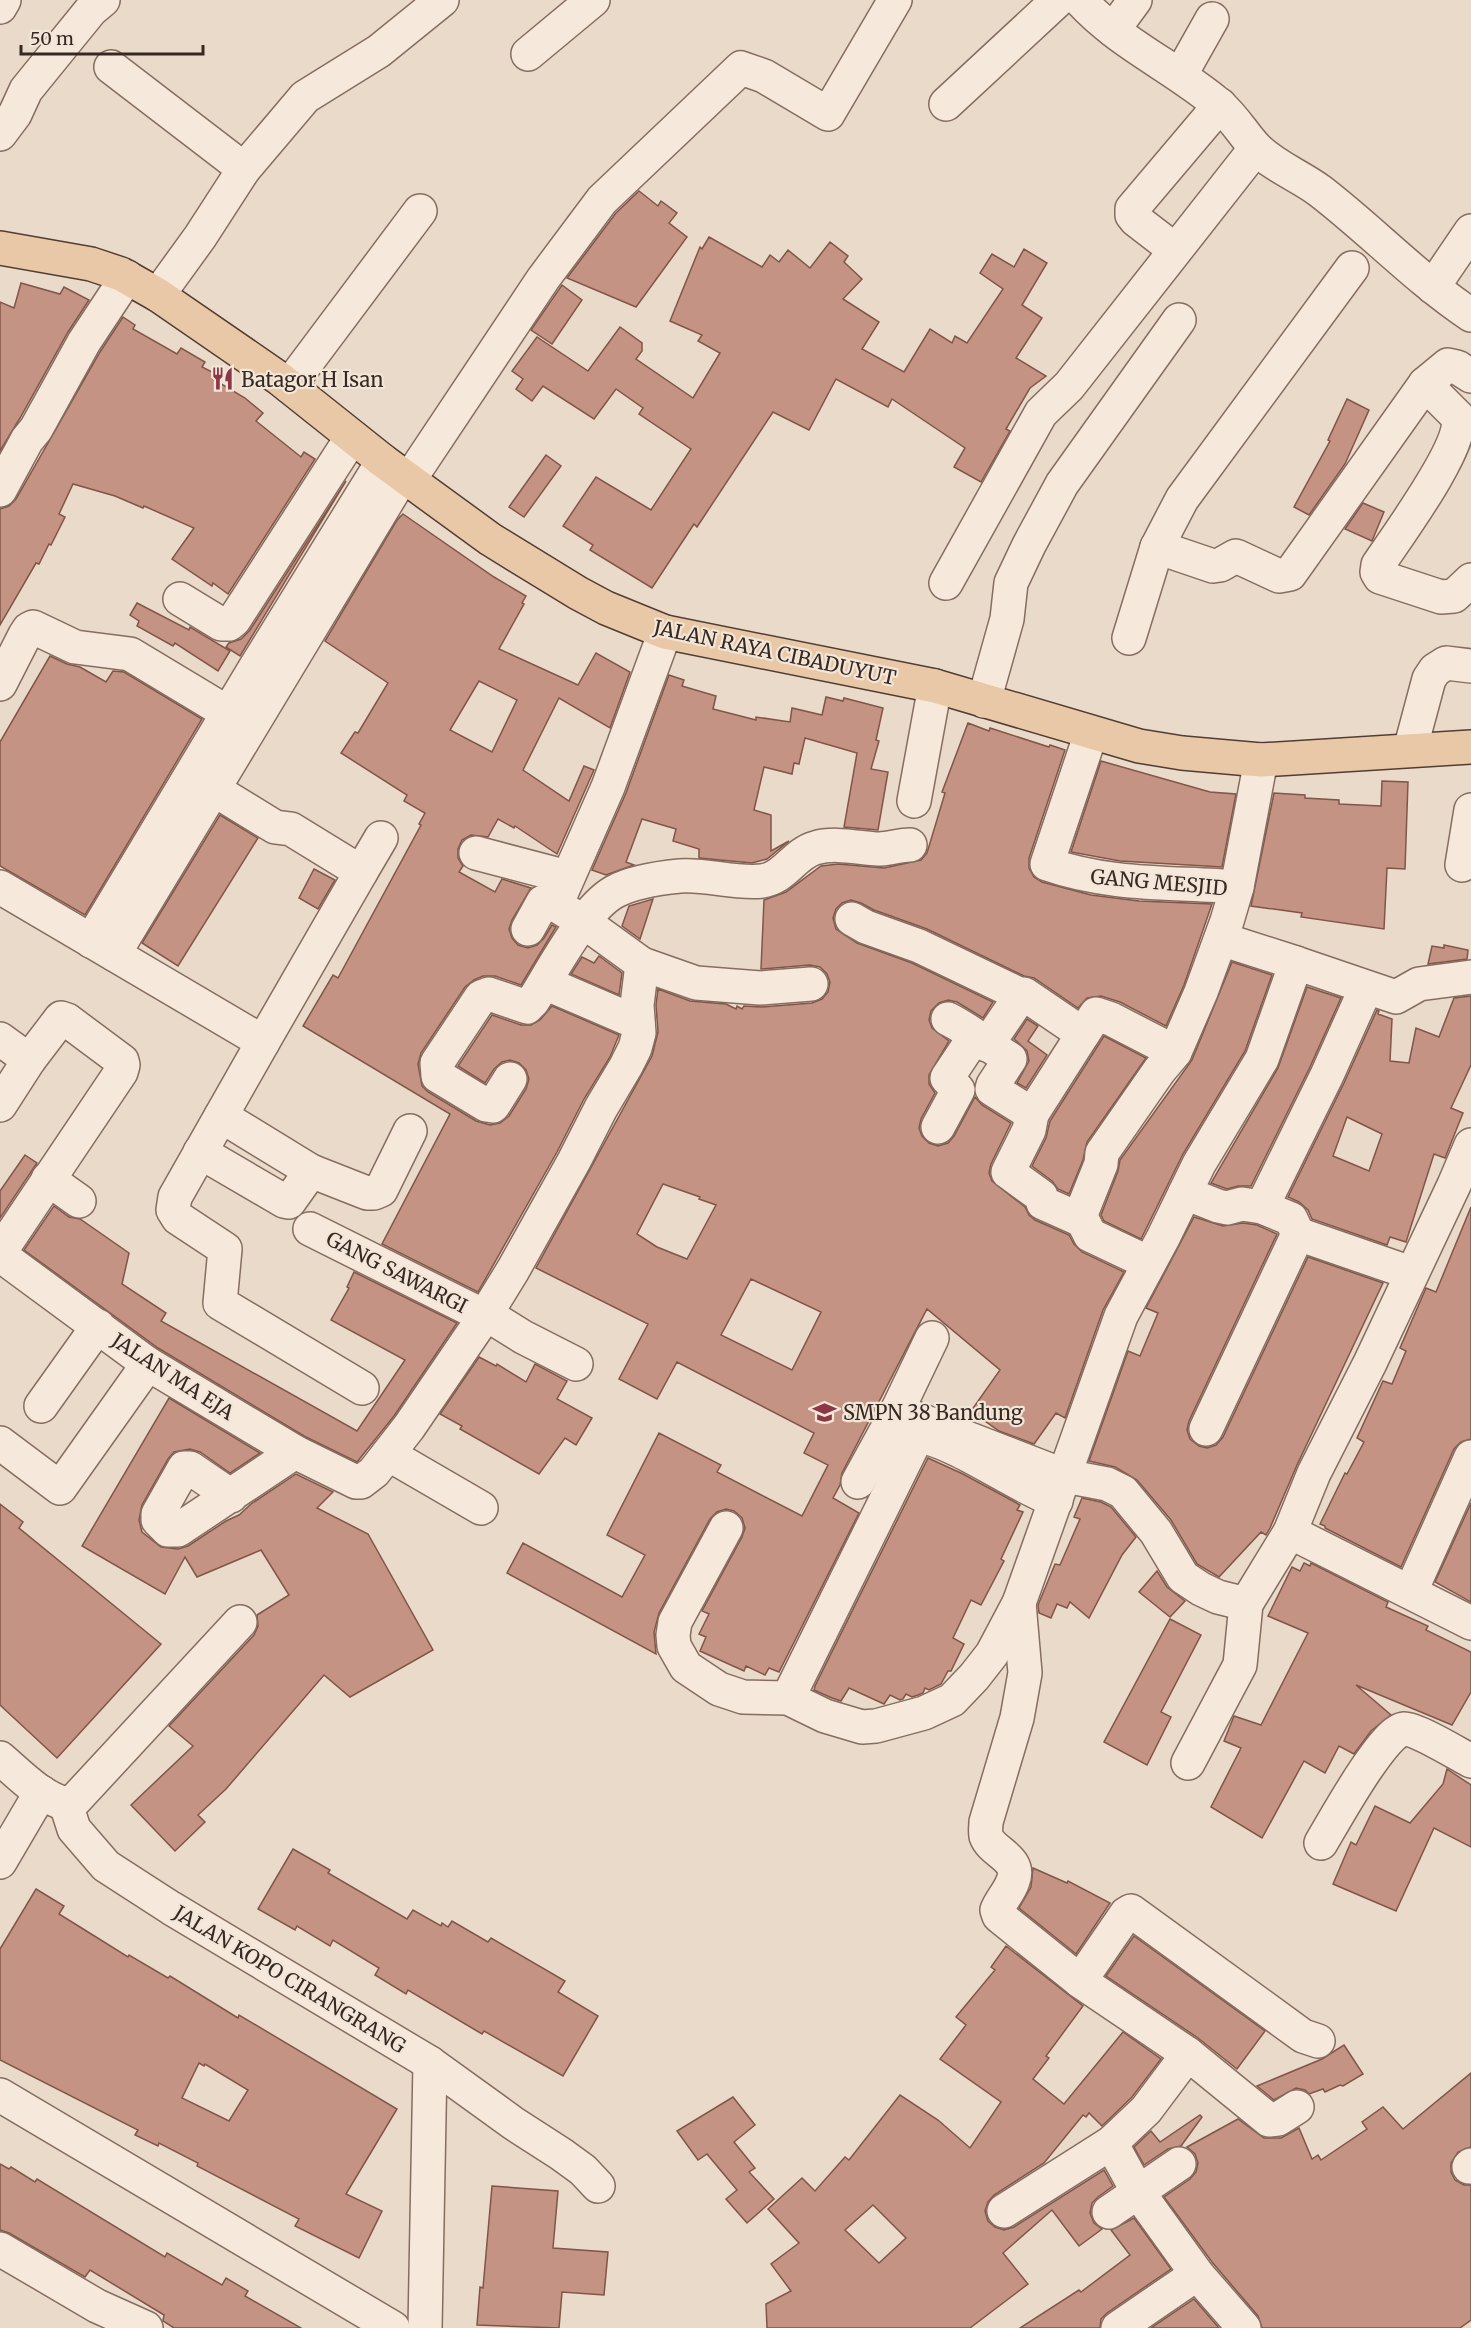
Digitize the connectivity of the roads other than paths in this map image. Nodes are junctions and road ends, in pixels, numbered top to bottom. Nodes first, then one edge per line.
1 (4, 0) edge
2 (103, 0) edge
3 (442, 0) edge
4 (593, 0) edge
5 (895, 0) edge
6 (1058, 0) edge
7 (1080, 0) edge
8 (1135, 0) edge
9 (0, 7) edge
10 (1212, 19) dead end
11 (1113, 30) junction
12 (528, 54) dead end
13 (111, 67) dead end
14 (1181, 74) junction
15 (946, 104) dead end
16 (1220, 105) junction
17 (0, 134) edge
18 (1256, 148) junction
19 (244, 169) junction
20 (420, 211) dead end
21 (1471, 231) edge
22 (0, 248) edge
23 (1175, 250) junction
24 (1352, 268) dead end
25 (127, 277) junction
26 (1433, 287) junction
27 (158, 295) junction
28 (1471, 315) edge
29 (1179, 320) dead end
30 (1471, 376) edge
31 (1425, 384) junction
32 (289, 386) junction
33 (352, 437) junction
34 (398, 472) junction
35 (0, 490) edge
36 (1157, 547) junction
37 (1471, 580) edge
38 (946, 583) dead end
39 (180, 599) dead end
40 (665, 632) junction
41 (1129, 638) dead end
42 (1471, 666) edge
43 (0, 684) edge
44 (935, 686) junction
45 (984, 701) junction
46 (228, 713) junction
47 (1091, 733) junction
48 (1471, 747) edge
49 (1410, 750) junction
50 (1261, 760) junction
51 (203, 782) junction
52 (914, 801) dead end
53 (1471, 810) edge
54 (381, 838) dead end
55 (910, 845) dead end
56 (476, 853) dead end
57 (1462, 865) dead end
58 (362, 872) junction
59 (0, 887) edge
60 (1237, 887) junction
61 (561, 891) junction
62 (852, 919) dead end
63 (584, 922) junction
64 (528, 929) dead end
65 (1221, 939) junction
66 (103, 947) junction
67 (1296, 963) junction
68 (642, 964) junction
69 (1471, 977) edge
70 (544, 984) junction
71 (811, 984) dead end
72 (1366, 988) junction
73 (1021, 995) junction
74 (638, 1023) junction
75 (970, 1033) junction
76 (1083, 1034) junction
77 (0, 1039) edge
78 (263, 1042) junction
79 (1175, 1052) junction
80 (29, 1060) junction
81 (510, 1079) dead end
82 (0, 1105) edge
83 (1032, 1114) junction
84 (221, 1116) junction
85 (938, 1127) dead end
86 (410, 1131) dead end
87 (1471, 1145) edge
88 (200, 1152) junction
89 (312, 1171) junction
90 (48, 1179) junction
91 (1463, 1188) edge
92 (1185, 1193) junction
93 (79, 1201) dead end
94 (1262, 1208) junction
95 (1079, 1219) junction
96 (310, 1229) dead end
97 (1298, 1234) junction
98 (0, 1254) edge
99 (1149, 1263) junction
100 (1411, 1273) junction
101 (485, 1315) junction
102 (98, 1326) junction
103 (933, 1338) dead end
104 (148, 1364) junction
105 (576, 1364) dead end
106 (362, 1388) dead end
107 (41, 1406) dead end
108 (897, 1411) junction
109 (1206, 1429) dead end
110 (0, 1443) edge
111 (295, 1452) junction
112 (388, 1454) junction
113 (1471, 1457) edge
114 (858, 1482) dead end
115 (1060, 1489) junction
116 (231, 1496) dead end
117 (481, 1508) dead end
118 (726, 1527) dead end
119 (1290, 1532) junction
120 (1411, 1592) junction
121 (1019, 1602) junction
122 (1246, 1604) junction
123 (240, 1622) dead end
124 (1471, 1623) edge
125 (788, 1698) junction
126 (0, 1758) edge
127 (1471, 1761) edge
128 (1188, 1763) dead end
129 (53, 1798) junction
130 (1321, 1843) dead end
131 (0, 1862) edge
132 (1080, 1981) junction
133 (1318, 2041) dead end
134 (1188, 2054) junction
135 (430, 2063) junction
136 (0, 2095) edge
137 (1297, 2107) dead end
138 (1111, 2143) junction
139 (1179, 2164) dead end
140 (598, 2186) dead end
141 (1138, 2192) junction
142 (1004, 2211) dead end
143 (1109, 2212) dead end
144 (0, 2249) edge
145 (1197, 2274) junction
146 (146, 2328) edge
147 (393, 2328) edge
148 (424, 2328) edge
149 (1118, 2328) edge
150 (1244, 2328) edge

1 - 9 street
2 - 17 street
3 - 19 street
4 - 12 street
5 - 34 street
6 - 15 street
7 - 11 street
8 - 11 street
10 - 14 street
11 - 14 street
13 - 19 street
14 - 16 street
16 - 18 street
16 - 23 street
18 - 23 street
18 - 26 street
19 - 27 street
20 - 32 street
21 - 26 street
22 - 25 main road, JALAN RAYA CIBADUYUT
23 - 38 street
24 - 36 street
25 - 27 main road, JALAN RAYA CIBADUYUT
25 - 35 street
26 - 28 street
27 - 32 main road, JALAN RAYA CIBADUYUT
29 - 45 street
30 - 31 street
31 - 36 street
31 - 37 street
32 - 33 main road, JALAN RAYA CIBADUYUT
33 - 34 main road, JALAN RAYA CIBADUYUT
33 - 39 street
34 - 40 main road, JALAN RAYA CIBADUYUT
34 - 46 street
34 - 51 street
36 - 41 street
40 - 44 main road, JALAN RAYA CIBADUYUT
40 - 61 street
42 - 49 street
43 - 46 street
44 - 45 main road, JALAN RAYA CIBADUYUT
44 - 52 street
45 - 47 main road, JALAN RAYA CIBADUYUT
46 - 51 street
47 - 50 main road, JALAN RAYA CIBADUYUT
47 - 60 street, GANG MESJID
48 - 49 main road, JALAN RAYA CIBADUYUT
49 - 50 main road, JALAN RAYA CIBADUYUT
50 - 60 street
51 - 58 street
51 - 66 street
53 - 57 street
54 - 58 street
55 - 63 street
56 - 61 street
58 - 78 street
59 - 66 street
60 - 65 street, GANG MESJID
61 - 63 street
61 - 64 street
62 - 73 street
63 - 68 street
63 - 70 street
65 - 67 street
65 - 79 street, GANG MESJID
66 - 78 street
67 - 72 street
67 - 92 street
68 - 71 street
68 - 74 street
69 - 72 street
70 - 74 street
70 - 81 street
72 - 94 street
73 - 75 street
73 - 76 street
74 - 101 street
75 - 83 street
75 - 85 street
76 - 79 street
76 - 83 street
77 - 80 street
78 - 84 street
79 - 95 street, GANG MESJID
80 - 82 street
80 - 90 street
83 - 95 street
84 - 88 street
84 - 89 street
86 - 89 street
87 - 91 street
88 - 89 street
88 - 106 street
90 - 93 street
90 - 98 street
91 - 100 street
92 - 94 street
92 - 99 street
94 - 97 street
95 - 99 street
96 - 101 street, GANG SAWARGI
97 - 100 street
97 - 109 street
98 - 102 street, JALAN MA EJA
99 - 115 street
100 - 119 street
101 - 105 street, GANG SAWARGI
101 - 112 street
102 - 104 street, JALAN MA EJA
102 - 107 street
103 - 108 street
104 - 110 street
104 - 111 street, JALAN MA EJA
108 - 114 street
108 - 115 street
111 - 112 street, JALAN MA EJA
111 - 116 street
112 - 117 street
113 - 120 street
115 - 121 street
115 - 122 street
115 - 125 street
118 - 125 street
119 - 120 street
119 - 122 street
120 - 124 street
121 - 125 street
121 - 132 street
122 - 128 street
123 - 129 street
126 - 129 street, JALAN KOPO CIRANGRANG
127 - 130 street
129 - 131 street
129 - 135 street, JALAN KOPO CIRANGRANG
132 - 133 street
132 - 134 street
134 - 137 street
134 - 138 street
135 - 140 street, JALAN KOPO CIRANGRANG
135 - 148 street
136 - 147 street
138 - 141 street
138 - 142 street
139 - 141 street
141 - 143 street
141 - 145 street
144 - 146 street
145 - 149 street
145 - 150 street

